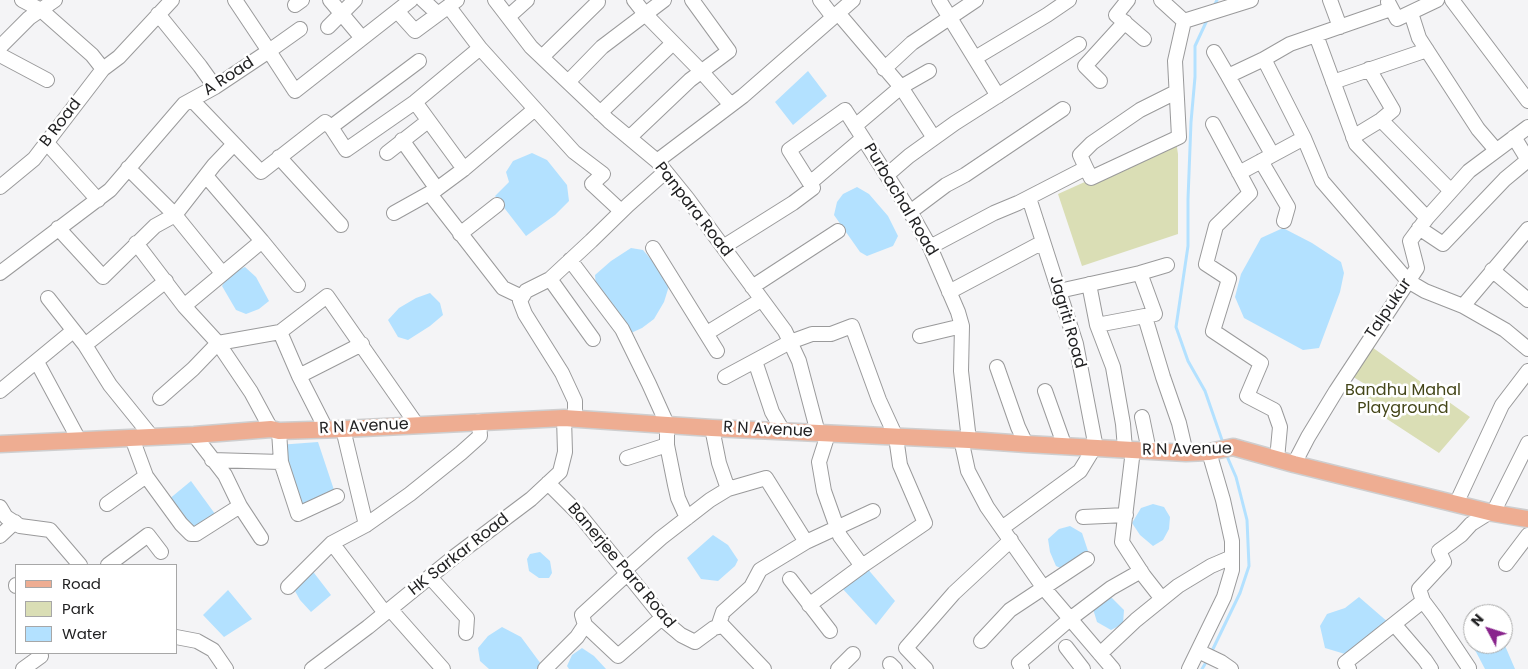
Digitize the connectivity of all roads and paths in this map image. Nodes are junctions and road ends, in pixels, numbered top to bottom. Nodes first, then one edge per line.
1 (22, 0) edge
2 (55, 0) edge
3 (172, 0) edge
4 (235, 0) edge
5 (330, 0) edge
6 (355, 0) edge
7 (411, 0) edge
8 (423, 0) edge
9 (495, 0) edge
10 (527, 0) edge
11 (634, 0) edge
12 (664, 0) edge
13 (692, 0) edge
14 (820, 0) edge
15 (853, 0) edge
16 (939, 0) edge
17 (976, 0) edge
18 (1069, 0) edge
19 (1128, 0) edge
20 (1162, 0) edge
21 (1251, 0) edge
22 (1330, 0) edge
23 (1437, 0) edge
24 (1452, 0) edge
25 (598, 2) dead end
26 (1389, 4) edge
27 (41, 5) edge
28 (448, 7) edge
29 (397, 11) junction
30 (342, 12) junction
31 (1411, 13) junction
32 (158, 14) junction
33 (645, 14) junction
34 (835, 15) junction
35 (508, 17) junction
36 (950, 17) junction
37 (1184, 21) junction
38 (1125, 22) junction
39 (328, 27) dead end
40 (1340, 27) junction
41 (300, 29) dead end
42 (1316, 35) junction
43 (362, 38) junction
44 (1144, 40) dead end
45 (673, 43) junction
46 (1079, 44) dead end
47 (0, 47) edge
48 (480, 48) junction
49 (1427, 50) junction
50 (269, 51) junction
51 (1214, 52) dead end
52 (0, 55) edge
53 (542, 57) junction
54 (975, 58) junction
55 (1264, 59) junction
56 (419, 61) dead end
57 (103, 69) junction
58 (884, 69) junction
59 (1369, 69) junction
60 (701, 70) junction
61 (929, 71) dead end
62 (1228, 76) junction
63 (46, 80) dead end
64 (1100, 81) dead end
65 (568, 82) junction
66 (1333, 82) junction
67 (215, 87) junction
68 (901, 87) junction
69 (1176, 92) junction
70 (998, 96) junction
71 (192, 100) junction
72 (1528, 101) edge
73 (414, 102) junction
74 (731, 105) junction
75 (535, 109) junction
76 (1063, 109) dead end
77 (600, 113) junction
78 (1381, 120) junction
79 (428, 121) junction
80 (1212, 124) dead end
81 (855, 126) junction
82 (1528, 127) edge
83 (331, 128) junction
84 (1353, 137) junction
85 (1514, 137) junction
86 (629, 138) junction
87 (863, 138) junction
88 (934, 138) junction
89 (1304, 138) junction
90 (402, 140) junction
91 (46, 142) junction
92 (234, 144) junction
93 (1496, 150) junction
94 (387, 153) dead end
95 (279, 157) junction
96 (1267, 157) junction
97 (1528, 160) edge
98 (661, 166) junction
99 (128, 168) junction
100 (1086, 168) junction
101 (464, 169) junction
102 (1239, 173) junction
103 (206, 176) junction
104 (887, 176) junction
105 (2, 182) edge
106 (810, 183) junction
107 (1451, 191) junction
108 (434, 192) junction
109 (1029, 198) junction
110 (98, 200) junction
111 (497, 205) dead end
112 (621, 211) junction
113 (910, 212) junction
114 (394, 213) dead end
115 (174, 214) junction
116 (1284, 221) dead end
117 (1423, 223) junction
118 (341, 225) dead end
119 (58, 228) junction
120 (1528, 229) edge
121 (838, 231) dead end
122 (460, 234) junction
123 (262, 242) junction
124 (1043, 242) junction
125 (136, 243) junction
126 (723, 247) junction
127 (653, 248) dead end
128 (930, 248) junction
129 (570, 260) junction
130 (1167, 265) dead end
131 (1492, 270) junction
132 (0, 273) edge
133 (222, 274) junction
134 (1140, 274) junction
135 (550, 279) junction
136 (166, 280) junction
137 (1408, 281) junction
138 (1089, 284) junction
139 (298, 286) dead end
140 (752, 287) junction
141 (1059, 291) junction
142 (949, 292) junction
143 (522, 297) junction
144 (48, 298) dead end
145 (762, 300) junction
146 (1528, 300) edge
147 (184, 306) junction
148 (1463, 306) junction
149 (1144, 316) junction
150 (1097, 325) junction
151 (962, 326) junction
152 (72, 331) junction
153 (280, 332) junction
154 (706, 333) junction
155 (920, 336) dead end
156 (593, 339) dead end
157 (790, 342) junction
158 (218, 343) junction
159 (362, 344) junction
160 (85, 345) junction
161 (1528, 349) edge
162 (717, 351) dead end
163 (755, 360) junction
164 (37, 362) junction
165 (997, 367) dead end
166 (1528, 371) edge
167 (299, 376) junction
168 (725, 377) dead end
169 (0, 391) edge
170 (1045, 391) dead end
171 (160, 398) dead end
172 (1142, 417) dead end
173 (570, 418) junction
174 (479, 421) junction
175 (667, 424) junction
176 (417, 425) junction
177 (712, 428) junction
178 (326, 429) junction
179 (275, 430) junction
180 (343, 430) junction
181 (783, 431) junction
182 (823, 433) junction
183 (194, 435) junction
184 (152, 437) junction
185 (896, 437) junction
186 (132, 438) junction
187 (78, 440) junction
188 (965, 440) junction
189 (1528, 443) edge
190 (0, 444) edge
191 (1026, 444) junction
192 (667, 445) junction
193 (1065, 447) junction
194 (1095, 448) junction
195 (1136, 450) junction
196 (1220, 450) junction
197 (1186, 453) junction
198 (626, 458) dead end
199 (1277, 459) junction
200 (212, 460) junction
201 (281, 462) junction
202 (1294, 464) junction
203 (146, 476) junction
204 (548, 483) junction
205 (728, 489) junction
206 (337, 496) dead end
207 (107, 504) dead end
208 (1456, 504) junction
209 (240, 506) junction
210 (0, 507) edge
211 (873, 511) dead end
212 (1491, 513) junction
213 (1126, 515) junction
214 (1083, 517) dead end
215 (687, 518) junction
216 (1528, 519) edge
217 (15, 522) junction
218 (366, 525) junction
219 (1002, 528) junction
220 (837, 529) junction
221 (1528, 535) edge
222 (0, 536) edge
223 (262, 538) dead end
224 (1011, 540) junction
225 (806, 542) junction
226 (332, 544) junction
227 (161, 552) dead end
228 (1232, 557) junction
229 (1087, 560) dead end
230 (79, 564) edge
231 (109, 564) edge
232 (1506, 564) dead end
233 (862, 566) junction
234 (1141, 571) junction
235 (627, 572) junction
236 (430, 577) junction
237 (790, 579) dead end
238 (288, 587) dead end
239 (1043, 587) junction
240 (1162, 599) junction
241 (1423, 601) junction
242 (809, 604) junction
243 (388, 611) junction
244 (662, 617) junction
245 (1070, 618) junction
246 (1394, 624) junction
247 (585, 625) junction
248 (718, 627) junction
249 (830, 632) dead end
250 (466, 633) dead end
251 (178, 637) edge
252 (981, 641) dead end
253 (1066, 647) dead end
254 (1198, 651) junction
255 (40, 654) edge
256 (853, 654) dead end
257 (1100, 654) junction
258 (1469, 668) dead end
259 (23, 669) edge
260 (226, 669) edge
261 (312, 669) edge
262 (443, 669) edge
263 (545, 669) edge
264 (764, 669) edge
265 (838, 669) edge
266 (926, 669) edge
267 (1022, 669) edge
268 (1083, 669) edge
269 (1113, 669) edge
270 (1189, 669) edge
271 (1231, 669) edge
272 (1350, 669) edge
273 (1431, 669) edge

1 - 27 street
2 - 27 street
3 - 32 street, B Road
4 - 50 street
5 - 30 street
6 - 30 street
7 - 29 street, A Road
8 - 28 street
9 - 35 street, Panpara Road
10 - 35 street
11 - 33 street
12 - 33 street
13 - 60 street
14 - 34 street
15 - 34 street
16 - 36 street
17 - 36 street
18 - 54 street
19 - 38 street
20 - 37 street
21 - 37 street
22 - 40 street
23 - 31 street
24 - 72 street
25 - 53 street
26 - 31 street
26 - 40 street
27 - 47 street
27 - 57 street
28 - 29 street
28 - 48 street
29 - 43 street, A Road
30 - 39 street
30 - 43 street
31 - 49 street
32 - 57 street, B Road
32 - 67 street
33 - 45 street
33 - 65 street
34 - 58 street
34 - 74 street
35 - 53 street, Panpara Road
36 - 54 street
36 - 58 street
37 - 69 street
38 - 44 street
38 - 64 street
40 - 42 street
41 - 50 street
42 - 55 street
42 - 66 street
43 - 50 street, A Road
45 - 60 street
45 - 77 street
46 - 70 street
48 - 73 street
48 - 75 street
49 - 59 street
49 - 93 street
50 - 67 street, A Road
51 - 62 street
52 - 63 street
53 - 65 street, Panpara Road
54 - 70 street
55 - 62 street
55 - 89 street
56 - 83 street
57 - 91 street, B Road
58 - 68 street
59 - 66 street
59 - 78 street
60 - 74 street
60 - 86 street
61 - 68 street
62 - 96 street
65 - 77 street, Panpara Road
66 - 84 street
67 - 71 street, A Road
68 - 81 street
68 - 88 street
69 - 100 street
69 - 100 street
70 - 88 street
71 - 92 street
71 - 99 street, A Road
73 - 79 street
73 - 83 street
74 - 98 street
75 - 101 street
75 - 112 street
76 - 113 street
77 - 86 street, Panpara Road
78 - 84 street
78 - 107 street
79 - 90 street
79 - 101 street
80 - 102 street
81 - 87 street, Purbachal Road
81 - 106 street, Purbachal Road
82 - 85 street, Talpukur
83 - 95 street
84 - 117 street
85 - 93 street, Talpukur
85 - 97 street
86 - 98 street, Panpara Road
87 - 104 street, Purbachal Road
87 - 106 street
88 - 104 street
89 - 96 street
89 - 137 street
90 - 94 street
90 - 108 street
91 - 105 street, B Road
91 - 110 street
92 - 95 street
92 - 103 street
93 - 107 street, Talpukur
95 - 118 street
96 - 102 street
96 - 116 street
97 - 117 street
98 - 112 street
98 - 126 street, Panpara Road
99 - 110 street, A Road
99 - 115 street
100 - 109 street
101 - 108 street
102 - 199 street
103 - 115 street
103 - 123 street
104 - 113 street, Purbachal Road
106 - 126 street
107 - 117 street, Talpukur
108 - 114 street
108 - 122 street
109 - 124 street, Jagriti Road
109 - 128 street
110 - 119 street, A Road
111 - 122 street
112 - 129 street
113 - 128 street, Purbachal Road
115 - 125 street
115 - 133 street
117 - 137 street, Talpukur
119 - 125 street
119 - 132 street, A Road
120 - 131 street
121 - 140 street
122 - 143 street
123 - 133 street
123 - 139 street
124 - 141 street, Jagriti Road
124 - 142 street
125 - 136 street
126 - 140 street, Panpara Road
127 - 154 street
128 - 142 street, Purbachal Road
129 - 135 street
129 - 175 street
130 - 134 street
131 - 146 street
131 - 148 street
133 - 147 street
134 - 138 street
134 - 149 street
135 - 143 street
135 - 156 street
136 - 147 street
136 - 160 street
137 - 148 street
137 - 202 street, Talpukur
138 - 141 street
138 - 150 street
140 - 145 street, Panpara Road
141 - 194 street, Jagriti Road
142 - 151 street, Purbachal Road
143 - 173 street, HK Sarkar Road
144 - 152 street
145 - 154 street
145 - 157 street, Panpara Road
147 - 158 street
148 - 161 street
149 - 150 street
149 - 197 street
150 - 195 street
151 - 155 street
151 - 188 street, Purbachal Road
152 - 160 street
152 - 164 street
153 - 158 street
153 - 159 street
153 - 167 street
154 - 162 street
157 - 163 street
157 - 182 street, Panpara Road
157 - 185 street
158 - 171 street
158 - 179 street
159 - 167 street
159 - 176 street
160 - 184 street
163 - 168 street
163 - 181 street
164 - 169 street
164 - 187 street
165 - 191 street
166 - 208 street
167 - 178 street
170 - 193 street
172 - 195 street
173 - 174 main road, R N Avenue
173 - 175 main road, R N Avenue
173 - 204 street, HK Sarkar Road
174 - 176 main road, R N Avenue
174 - 218 street
175 - 177 main road, R N Avenue
175 - 192 street
176 - 180 main road, R N Avenue
177 - 181 main road, R N Avenue
177 - 205 street
178 - 179 main road, R N Avenue
178 - 180 main road, R N Avenue
179 - 183 main road, R N Avenue
179 - 201 street
180 - 218 street
181 - 182 main road, R N Avenue
182 - 185 main road, R N Avenue
182 - 220 street
183 - 184 main road, R N Avenue
183 - 200 street
184 - 186 main road, R N Avenue
185 - 188 main road, R N Avenue
185 - 233 street
186 - 187 main road, R N Avenue
186 - 203 street
187 - 190 main road, R N Avenue
188 - 191 main road, R N Avenue
188 - 219 street, Purbachal Road
189 - 212 street
191 - 193 main road, R N Avenue
192 - 198 street
192 - 215 street
193 - 194 main road, R N Avenue
194 - 195 main road, R N Avenue
194 - 219 street
195 - 197 main road, R N Avenue
195 - 213 street
196 - 197 main road, R N Avenue
196 - 199 main road, R N Avenue
196 - 228 street
199 - 202 main road, R N Avenue
200 - 201 street
200 - 209 street
201 - 206 street
202 - 208 main road, R N Avenue
203 - 207 street
203 - 209 street
204 - 235 street, Banerjee Para Road
204 - 236 street, HK Sarkar Road
205 - 215 street
205 - 225 street
208 - 212 main road, R N Avenue
209 - 223 street
210 - 217 street
211 - 220 street
212 - 216 main road, R N Avenue
212 - 241 street
213 - 214 street
213 - 234 street
215 - 235 street
217 - 222 street
217 - 230 street
218 - 226 street
219 - 224 street, Purbachal Road
220 - 225 street
220 - 233 street
221 - 232 street
224 - 239 street, Purbachal Road
224 - 266 street
225 - 248 street
226 - 238 street
226 - 243 street
227 - 231 street
228 - 240 street
228 - 254 street
229 - 239 street
233 - 242 street
234 - 240 street
234 - 245 street
235 - 244 street, Banerjee Para Road
235 - 247 street
236 - 243 street, HK Sarkar Road
236 - 250 street
237 - 242 street
239 - 245 street, Purbachal Road
239 - 252 street
240 - 257 street
241 - 246 street
241 - 258 street
242 - 249 street
243 - 261 street, HK Sarkar Road
243 - 262 street
244 - 247 street
244 - 248 street, Banerjee Para Road
245 - 257 street, Purbachal Road
245 - 267 street
246 - 272 street
246 - 273 street
247 - 263 street
248 - 264 street
251 - 260 street
253 - 268 street
254 - 270 street
254 - 271 street
255 - 259 street
256 - 265 street
257 - 269 street, Purbachal Road

